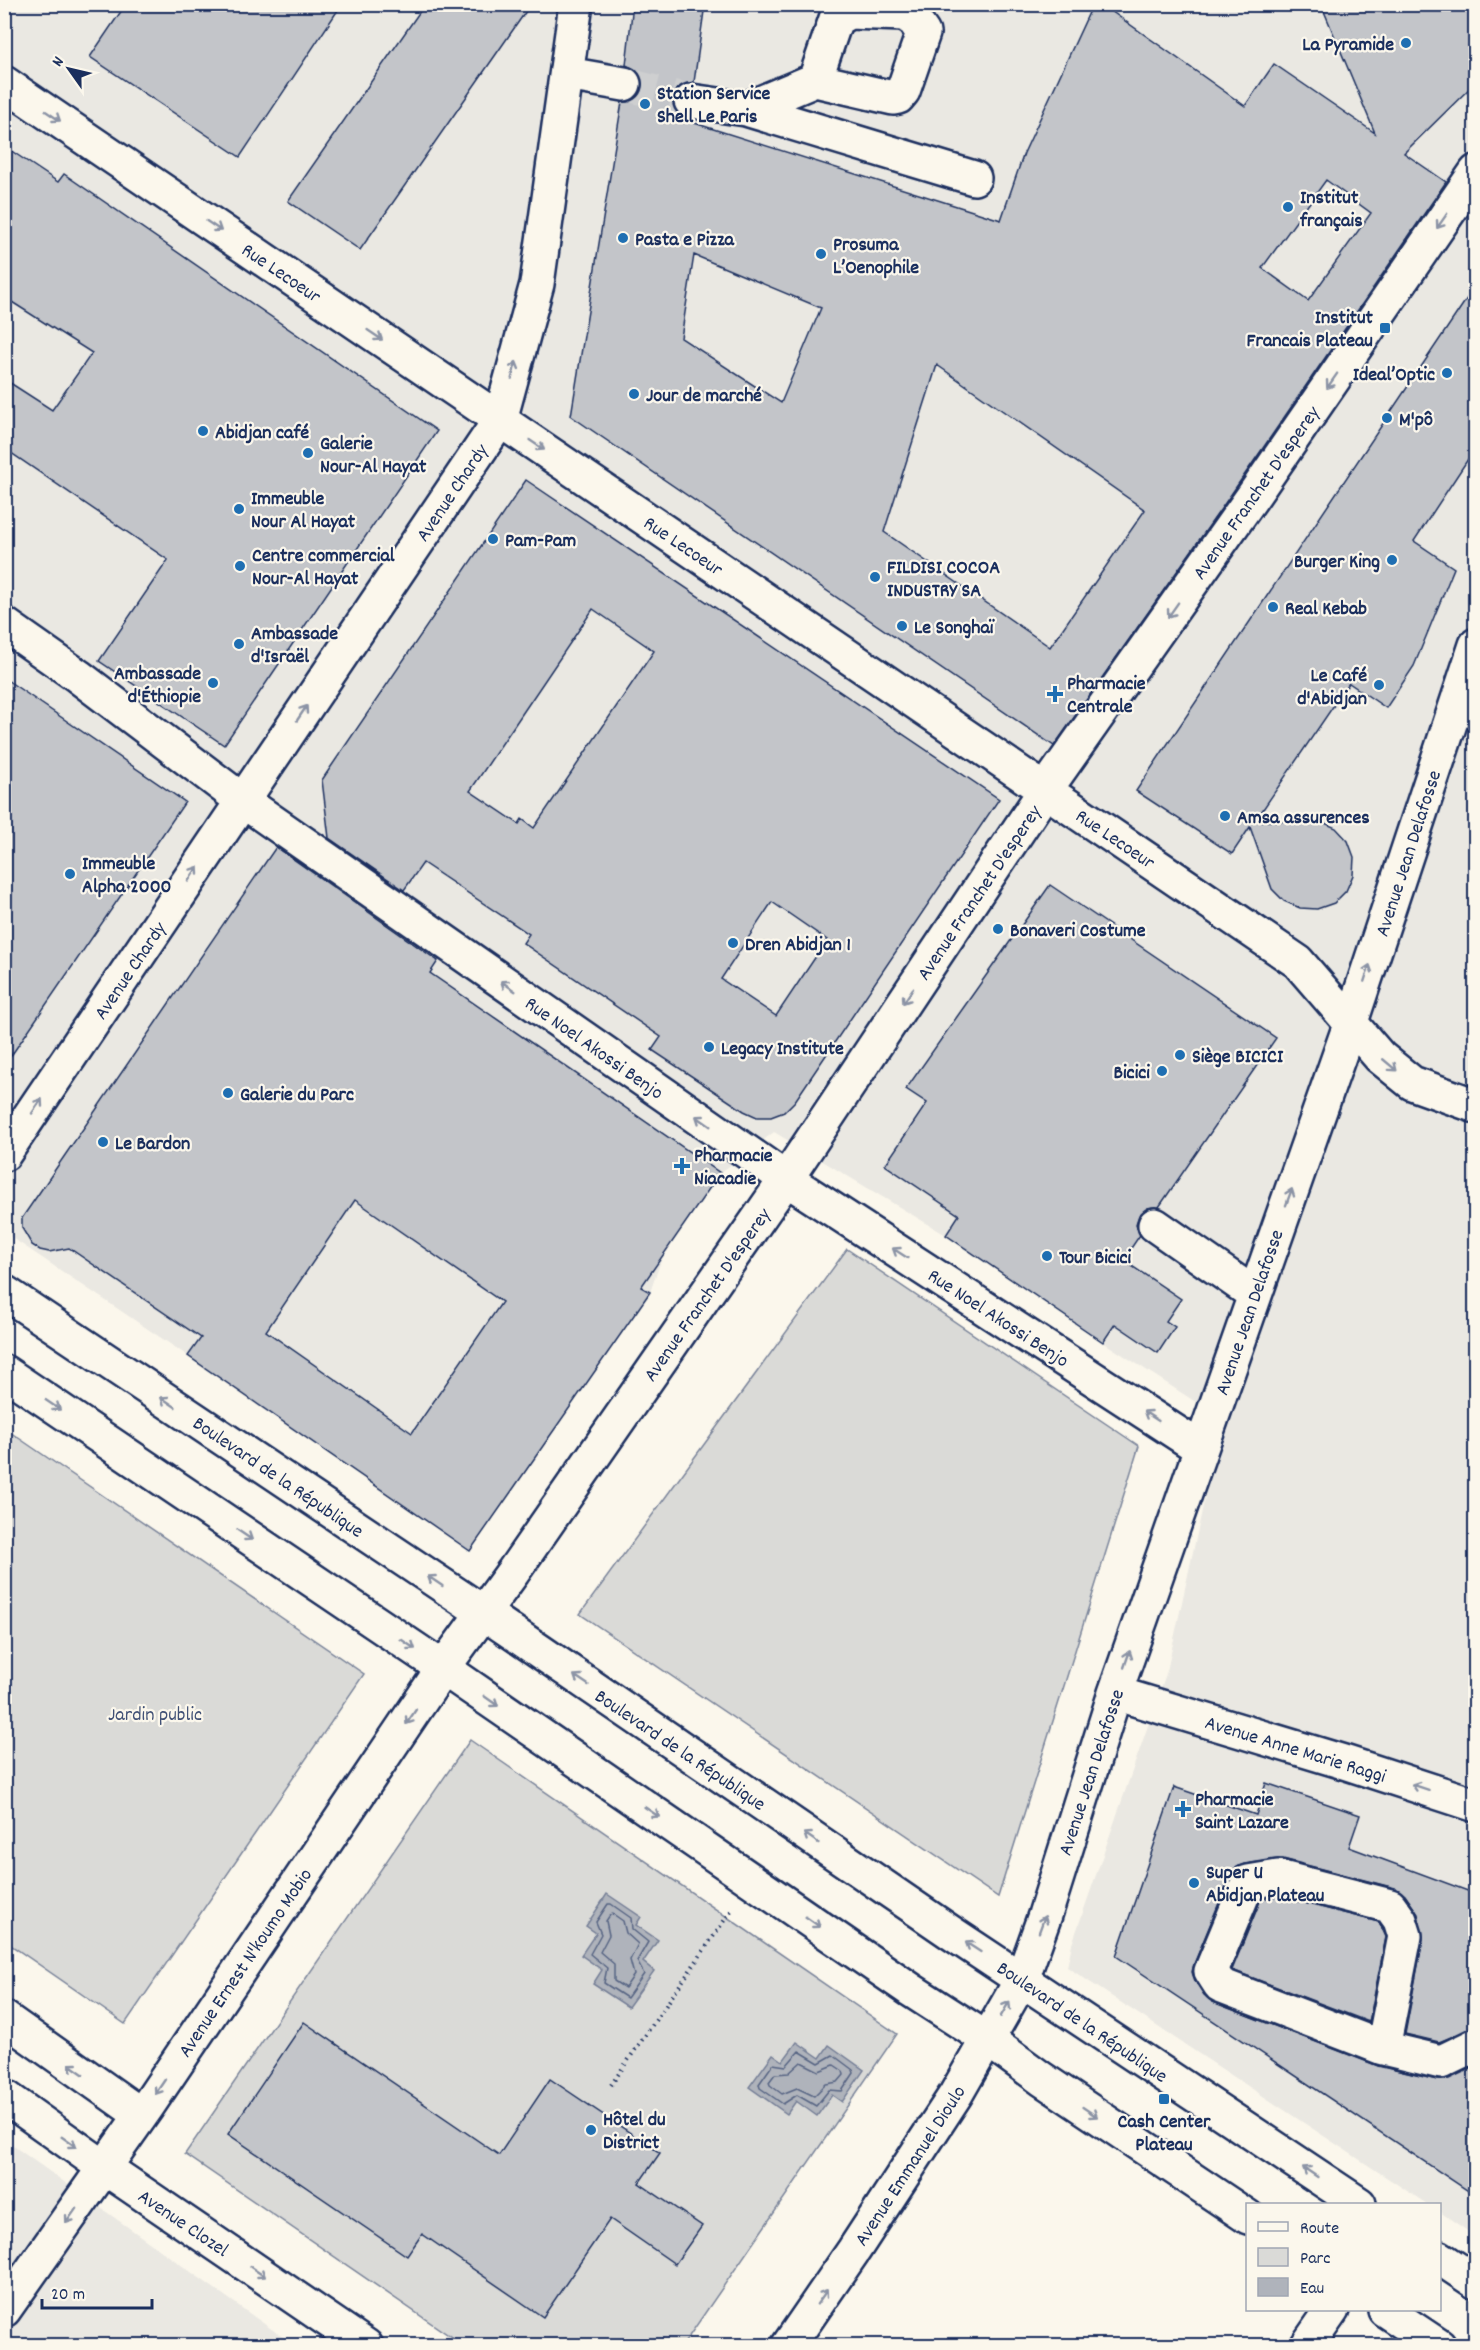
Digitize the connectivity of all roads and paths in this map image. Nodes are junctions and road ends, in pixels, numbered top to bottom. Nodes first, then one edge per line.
1 (576, 4) edge
2 (567, 74) junction
3 (815, 80) dead end
4 (4, 83) edge
5 (624, 84) tunnel mouth
6 (691, 100) tunnel mouth
7 (746, 109) junction
8 (1476, 172) edge
9 (974, 178) dead end
10 (500, 420) junction
11 (4, 624) edge
12 (1476, 645) edge
13 (1046, 789) junction
14 (243, 801) junction
15 (1351, 1022) junction
16 (1476, 1106) edge
17 (4, 1154) edge
18 (786, 1179) junction
19 (1155, 1225) dead end
20 (4, 1292) edge
21 (1254, 1294) junction
22 (4, 1372) edge
23 (1200, 1448) junction
24 (484, 1613) junction
25 (443, 1668) junction
26 (1115, 1693) junction
27 (1476, 1805) edge
28 (752, 1880) junction
29 (1022, 1979) junction
30 (4, 2018) edge
31 (987, 2039) junction
32 (1476, 2045) edge
33 (1383, 2048) junction
34 (611, 2085) dead end
35 (4, 2096) edge
36 (141, 2115) junction
37 (105, 2168) junction
38 (1356, 2203) edge
39 (1246, 2216) edge
40 (1441, 2259) edge
41 (1476, 2282) edge
42 (4, 2310) edge
43 (1331, 2311) edge
44 (1386, 2311) edge
45 (366, 2346) edge
46 (788, 2346) edge
47 (1308, 2346) edge
48 (1439, 2346) edge

1 - 2 street, Avenue Chardy
2 - 5 street
10 -> 2 street, Avenue Chardy
3 - 7 street
4 -> 10 street, Rue Lecoeur
6 - 7 street
7 - 9 street
8 -> 13 street, Avenue Franchet D'esperey
10 -> 13 street, Rue Lecoeur
14 -> 10 street, Avenue Chardy
11 - 14 street, Rue Noel Akossi Benjo
15 -> 12 street, Avenue Jean Delafosse
13 - 15 street, Rue Lecoeur
13 -> 18 street, Avenue Franchet D'esperey
17 -> 14 street, Avenue Chardy
18 -> 14 street, Rue Noel Akossi Benjo
15 -> 16 street, Rue Lecoeur
21 -> 15 street, Avenue Jean Delafosse
23 -> 18 street, Rue Noel Akossi Benjo
18 - 24 street, Avenue Franchet D'esperey
19 - 21 street
24 -> 20 street, Boulevard de la République
21 - 23 street, Avenue Jean Delafosse
22 -> 25 street
26 -> 23 street, Avenue Jean Delafosse
24 - 25 street, Avenue Ernest N'koumo Mobio
29 -> 24 street, Boulevard de la République
25 -> 28 street
25 -> 36 street, Avenue Ernest N'koumo Mobio
27 -> 26 street, Avenue Anne Marie Raggi
29 -> 26 street, Avenue Jean Delafosse
28 -> 31 street
28 - 34 path
31 -> 29 street, Avenue Emmanuel Dioulo
38 -> 29 street, Boulevard de la République
36 -> 30 street
31 -> 39 street
46 -> 31 street, Avenue Emmanuel Dioulo
32 - 33 street
33 - 33 street
35 -> 37 street, Avenue Clozel
36 - 37 street, Avenue Ernest N'koumo Mobio
37 -> 42 street, Avenue Ernest N'koumo Mobio
37 -> 45 street, Avenue Clozel
40 - 41 street
43 - 47 street
44 - 48 street

